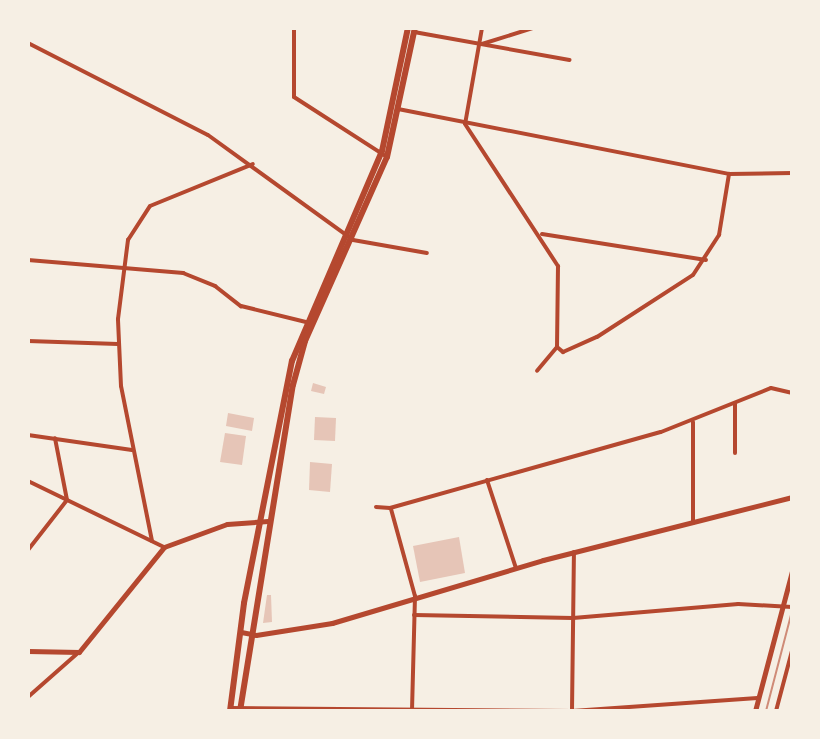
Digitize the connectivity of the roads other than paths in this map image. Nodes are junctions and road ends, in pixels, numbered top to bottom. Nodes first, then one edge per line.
1 (294, 28) edge
2 (482, 28) edge
3 (533, 28) edge
4 (411, 30) edge
5 (28, 43) edge
6 (479, 45) junction
7 (569, 60) dead end
8 (395, 108) junction
9 (314, 111) junction
10 (311, 118) dead end
11 (465, 124) junction
12 (385, 154) junction
13 (253, 164) junction
14 (792, 173) edge
15 (729, 174) junction
16 (541, 234) junction
17 (350, 238) junction
18 (427, 253) dead end
19 (28, 260) edge
20 (706, 260) junction
21 (122, 266) junction
22 (309, 323) junction
23 (28, 341) edge
24 (118, 344) junction
25 (557, 347) junction
26 (537, 371) dead end
27 (792, 393) edge
28 (735, 404) junction
29 (693, 422) junction
30 (28, 435) edge
31 (55, 438) junction
32 (132, 450) junction
33 (735, 453) dead end
34 (487, 480) junction
35 (28, 481) edge
36 (792, 497) edge
37 (67, 500) junction
38 (376, 507) dead end
39 (390, 508) junction
40 (264, 520) junction
41 (693, 523) junction
42 (152, 541) junction
43 (164, 547) junction
44 (28, 550) edge
45 (574, 552) junction
46 (516, 568) junction
47 (792, 571) edge
48 (415, 596) junction
49 (781, 603) junction
50 (792, 607) edge
51 (414, 615) junction
52 (573, 618) junction
53 (241, 632) junction
54 (251, 634) junction
55 (28, 651) edge
56 (792, 651) edge
57 (79, 652) junction
58 (28, 697) edge
59 (758, 698) junction
60 (241, 709) edge
61 (230, 710) edge
62 (412, 710) edge
63 (572, 711) edge
64 (755, 711) edge
65 (776, 711) edge

1 - 9 street
2 - 6 street
3 - 6 street
4 - 6 street
4 - 8 main road
5 - 13 street
6 - 7 street
6 - 11 street
8 - 11 street
8 - 12 main road
9 - 10 street
9 - 12 street
11 - 15 street
11 - 16 street
12 - 17 main road
13 - 17 street
13 - 21 street
14 - 15 street
15 - 20 street
16 - 20 street
16 - 25 street
17 - 18 street
17 - 22 main road
19 - 21 street
20 - 25 street
21 - 22 street
21 - 24 street
22 - 40 main road
23 - 24 street
24 - 32 street
25 - 26 street
27 - 28 street
28 - 29 street
28 - 33 street
29 - 34 street
29 - 41 street
30 - 31 street
31 - 32 street
31 - 37 street
32 - 42 street
34 - 39 street
34 - 46 street
35 - 37 street
36 - 41 street
37 - 42 street
37 - 44 street
38 - 39 street
39 - 48 street
40 - 43 street
40 - 53 main road
40 - 54 main road
41 - 45 street
42 - 43 street
43 - 57 street
45 - 46 street
45 - 52 street
46 - 48 street
47 - 49 street
48 - 51 street
48 - 54 street
49 - 50 street
49 - 52 street
49 - 59 street
51 - 52 street
51 - 62 street
52 - 63 street
53 - 54 street
53 - 61 main road
54 - 60 main road
55 - 57 street
56 - 65 street
57 - 58 street
59 - 63 street
59 - 64 street
60 - 61 street
60 - 62 street
62 - 63 street

